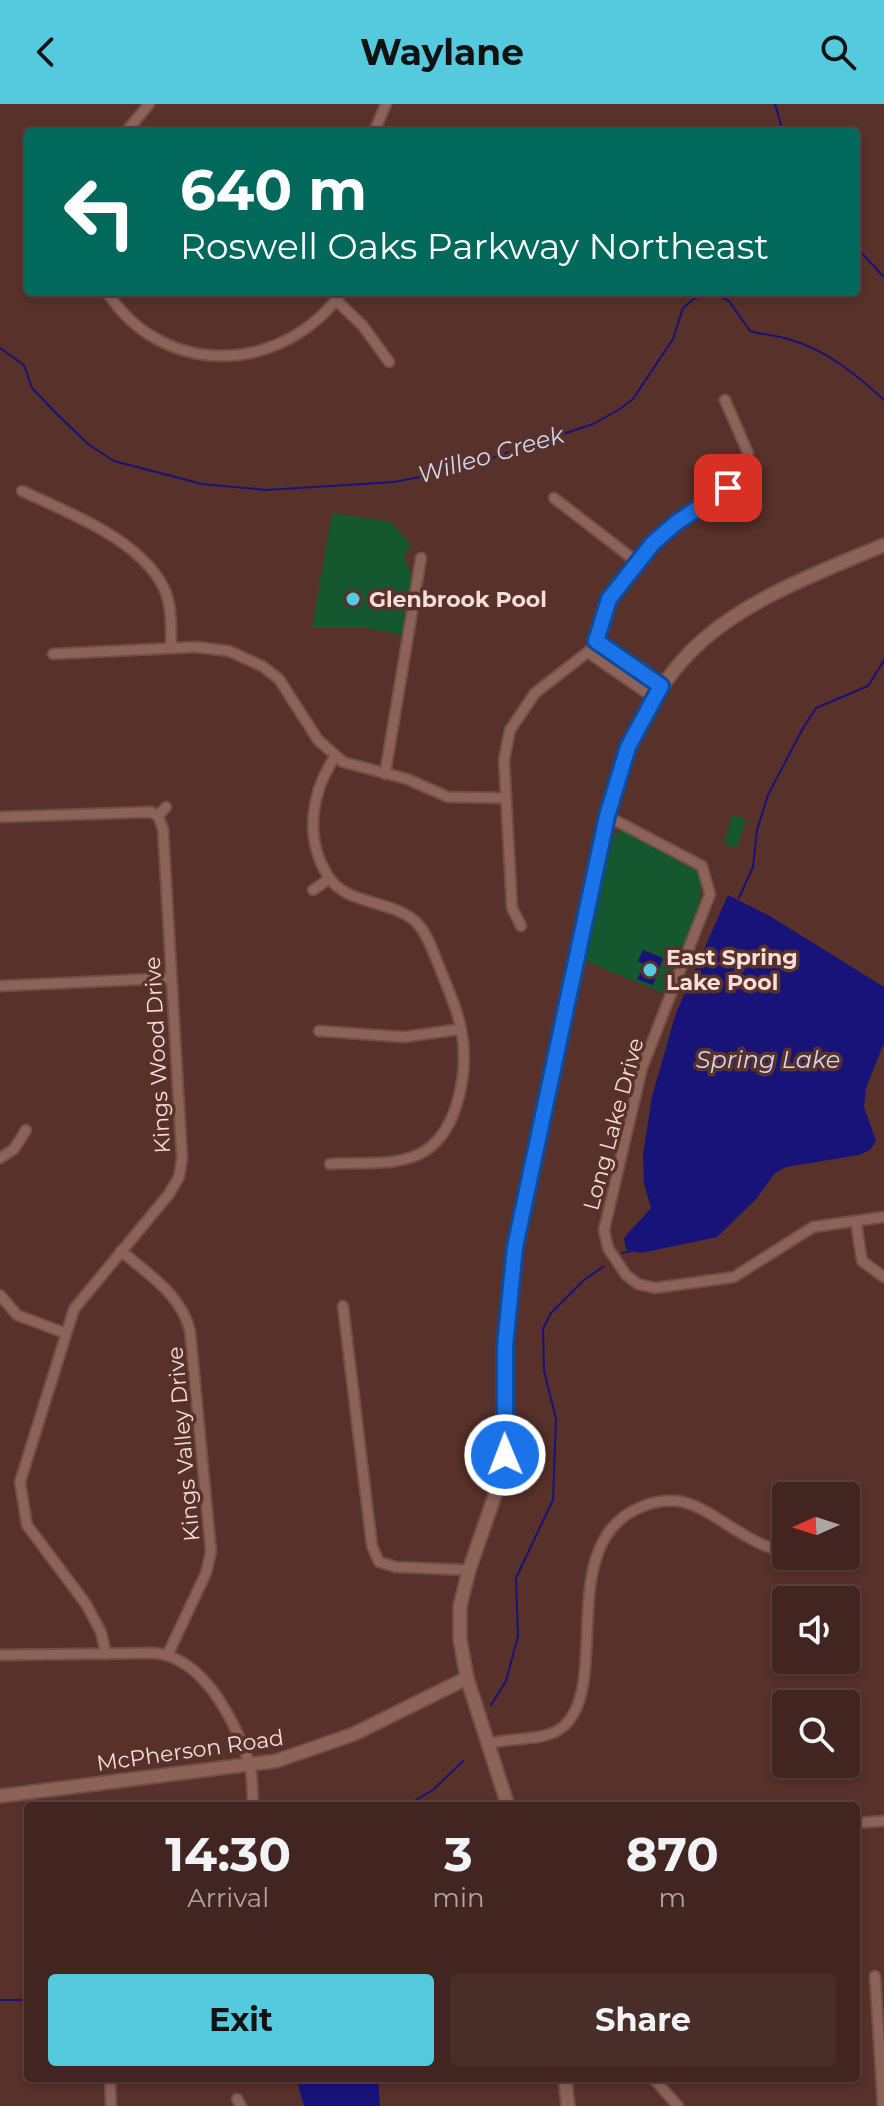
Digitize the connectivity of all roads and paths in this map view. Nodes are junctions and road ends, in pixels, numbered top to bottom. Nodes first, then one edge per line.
1 (149, 104) edge
2 (386, 104) edge
3 (129, 128) edge
4 (376, 128) edge
5 (110, 296) edge
6 (339, 296) edge
7 (389, 362) dead end
8 (725, 400) dead end
9 (22, 491) dead end
10 (554, 498) dead end
11 (884, 545) edge
12 (421, 558) dead end
13 (637, 562) junction
14 (596, 641) junction
15 (171, 648) junction
16 (589, 653) junction
17 (53, 654) dead end
18 (661, 686) junction
19 (654, 698) junction
20 (335, 757) junction
21 (385, 774) junction
22 (506, 798) junction
23 (166, 807) dead end
24 (158, 816) junction
25 (607, 816) junction
26 (0, 817) edge
27 (329, 879) junction
28 (313, 890) dead end
29 (521, 926) dead end
30 (171, 978) junction
31 (0, 986) edge
32 (461, 1029) junction
33 (319, 1031) dead end
34 (26, 1130) dead end
35 (0, 1158) edge
36 (330, 1164) dead end
37 (884, 1217) edge
38 (856, 1222) junction
39 (121, 1251) junction
40 (884, 1277) edge
41 (0, 1295) edge
42 (343, 1306) dead end
43 (65, 1333) junction
44 (772, 1549) edge
45 (469, 1570) junction
46 (106, 1654) junction
47 (168, 1654) junction
48 (0, 1655) edge
49 (467, 1678) junction
50 (488, 1744) junction
51 (250, 1765) junction
52 (0, 1796) edge
53 (253, 1802) edge
54 (507, 1802) edge
55 (884, 1821) edge
56 (860, 1823) edge
57 (875, 1976) dead end
58 (110, 2082) edge
59 (565, 2082) edge
60 (657, 2082) edge
61 (111, 2106) edge
62 (568, 2106) edge
63 (678, 2106) edge
64 (883, 2106) edge

1 - 3 street
2 - 4 street
5 - 6 street
6 - 7 street
8 - 13 street
9 - 15 street
10 - 13 street
11 - 18 street
12 - 21 street
13 - 14 street
14 - 16 street
14 - 18 street
15 - 17 street
15 - 20 street
16 - 19 street
16 - 22 street
18 - 19 street
19 - 25 street
20 - 21 street
20 - 27 street
21 - 22 street
22 - 29 street
23 - 24 street
24 - 26 street
24 - 30 street, Kings Wood Drive
25 - 38 street, Long Lake Drive
25 - 45 street
27 - 28 street
27 - 32 street
30 - 31 street
30 - 39 street, Kings Wood Drive
32 - 33 street
32 - 36 street
34 - 35 street
37 - 38 street, Long Lake Drive
38 - 40 street
39 - 43 street, Kings Wood Drive
39 - 47 street, Kings Valley Drive
41 - 43 street
42 - 45 street
43 - 46 street, Kings Wood Drive
44 - 50 street
45 - 49 street
46 - 47 street
46 - 48 street
47 - 51 street
49 - 50 street
49 - 51 street, McPherson Road
50 - 54 street
51 - 52 street, McPherson Road
51 - 53 street
55 - 56 street
57 - 64 street
58 - 61 street
59 - 62 street
60 - 63 street

